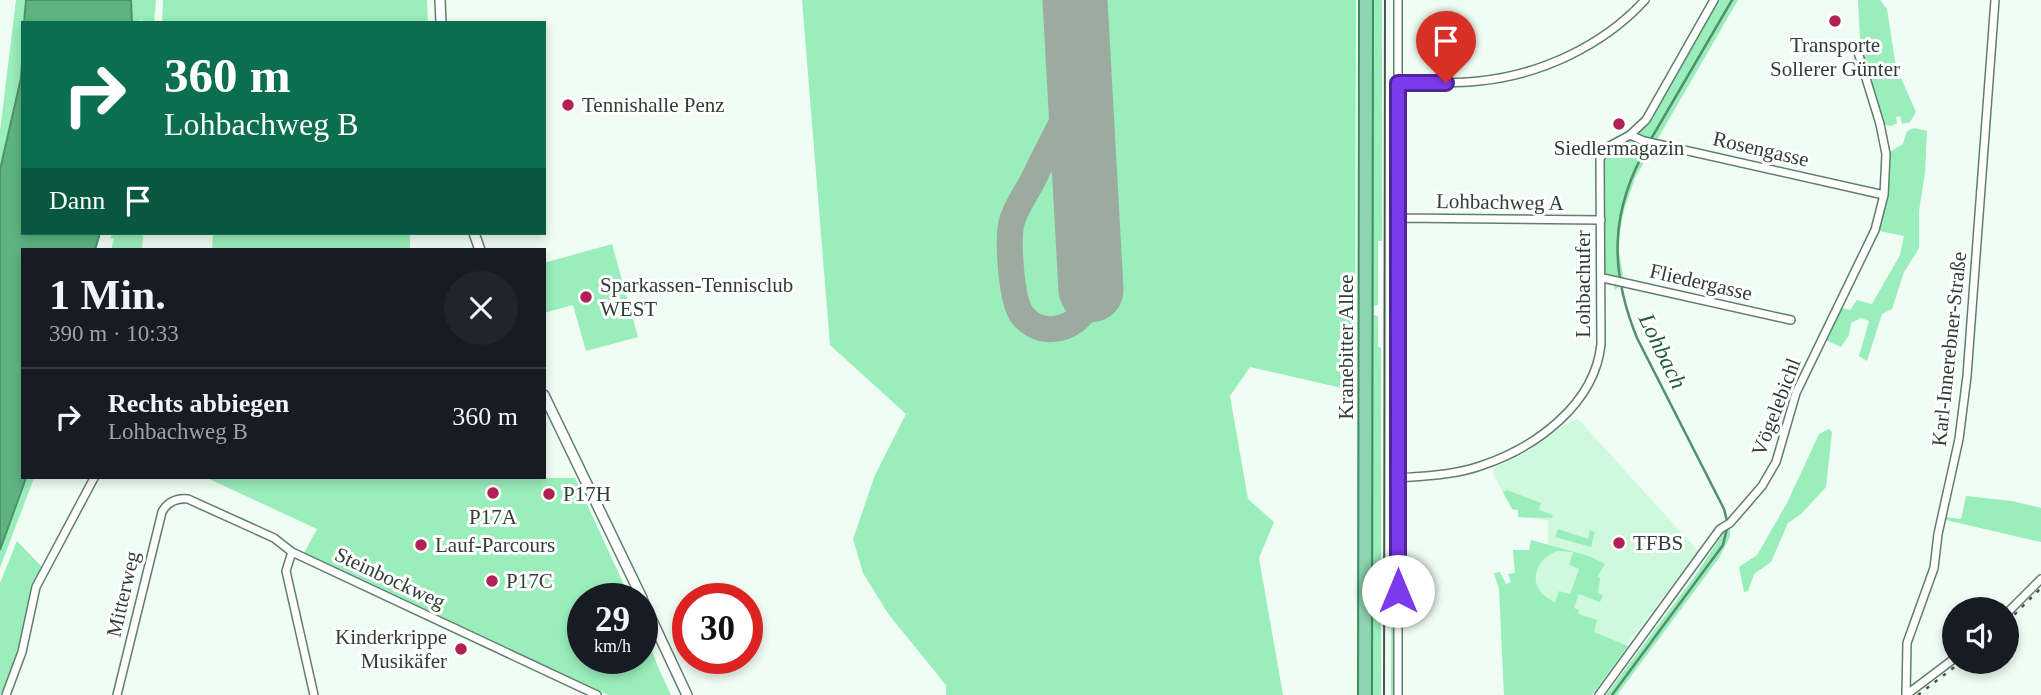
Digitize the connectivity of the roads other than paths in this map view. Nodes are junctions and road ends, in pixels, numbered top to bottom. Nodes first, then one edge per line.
1 (440, 0) edge
2 (1366, 0) edge
3 (1398, 0) edge
4 (1645, 0) edge
5 (1995, 0) edge
6 (1710, 2) edge
7 (441, 21) edge
8 (1857, 49) dead end
9 (1398, 83) junction
10 (1630, 135) junction
11 (1884, 195) junction
12 (1398, 218) junction
13 (1601, 220) junction
14 (1603, 278) junction
15 (1791, 320) dead end
16 (546, 399) edge
17 (1398, 478) junction
18 (93, 479) edge
19 (168, 503) joint
20 (292, 552) junction
21 (2041, 579) edge
22 (634, 583) edge
23 (2019, 601) edge
24 (658, 633) edge
25 (1942, 669) edge
26 (6, 695) edge
27 (117, 695) edge
28 (314, 695) edge
29 (597, 695) edge
30 (687, 695) edge
31 (1365, 695) edge
32 (1398, 695) edge
33 (1599, 695) edge
34 (1906, 695) edge

1 - 7 street
2 - 31 main road, Kranebitter Allee
3 - 9 street
4 - 9 street
5 - 34 street, Karl-Innerebner-Straße
6 - 10 street, Lohbachufer
8 - 11 street, Vögelebichl
9 - 12 street
10 - 11 street, Rosengasse
10 - 13 street, Lohbachufer
11 - 33 street, Vögelebichl
12 - 13 street, Lohbachweg A
12 - 17 street
13 - 14 street, Lohbachufer
14 - 15 street, Fliedergasse
14 - 17 street, Lohbachufer
16 - 22 street
17 - 32 street
18 - 26 street
19 - 20 street, Steinbockweg
19 - 27 street, Mitterweg
20 - 28 street
20 - 29 street, Steinbockweg
21 - 23 street
24 - 30 street
25 - 34 street

